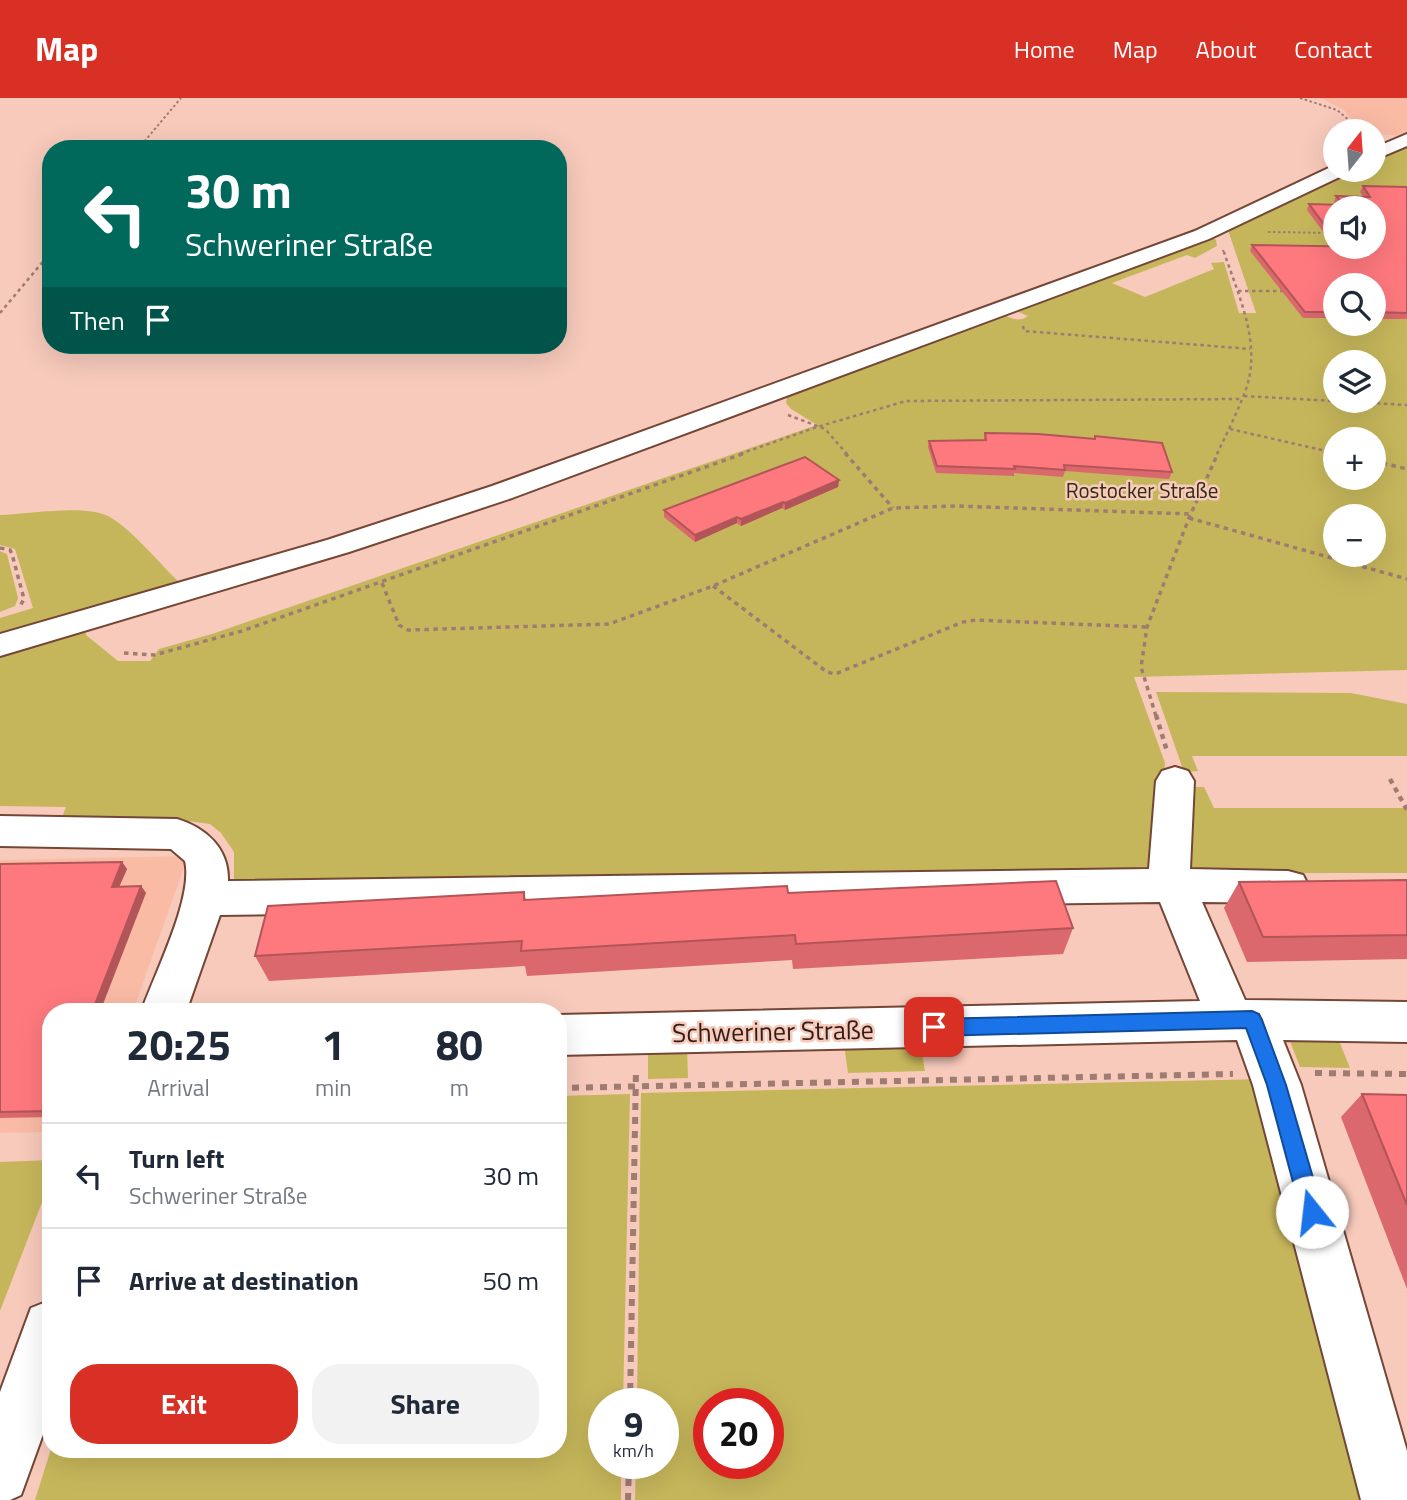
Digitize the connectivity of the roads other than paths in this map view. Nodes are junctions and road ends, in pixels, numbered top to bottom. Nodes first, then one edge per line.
1 (1407, 139) edge
2 (1386, 149) edge
3 (1323, 178) edge
4 (0, 645) edge
5 (1175, 781) road end
6 (0, 831) edge
7 (206, 882) junction
8 (1174, 886) junction
9 (1325, 887) edge
10 (166, 1003) edge
11 (1242, 1020) junction
12 (1407, 1022) edge
13 (567, 1035) edge
14 (42, 1354) edge
15 (0, 1474) edge
16 (1391, 1500) edge

1 - 2 street
3 - 4 street
5 - 8 street
6 - 7 street
7 - 8 street
7 - 10 street
8 - 9 street
8 - 11 street
11 - 12 street, Schweriner Straße
11 - 13 street, Schweriner Straße
11 - 16 street
14 - 15 street

